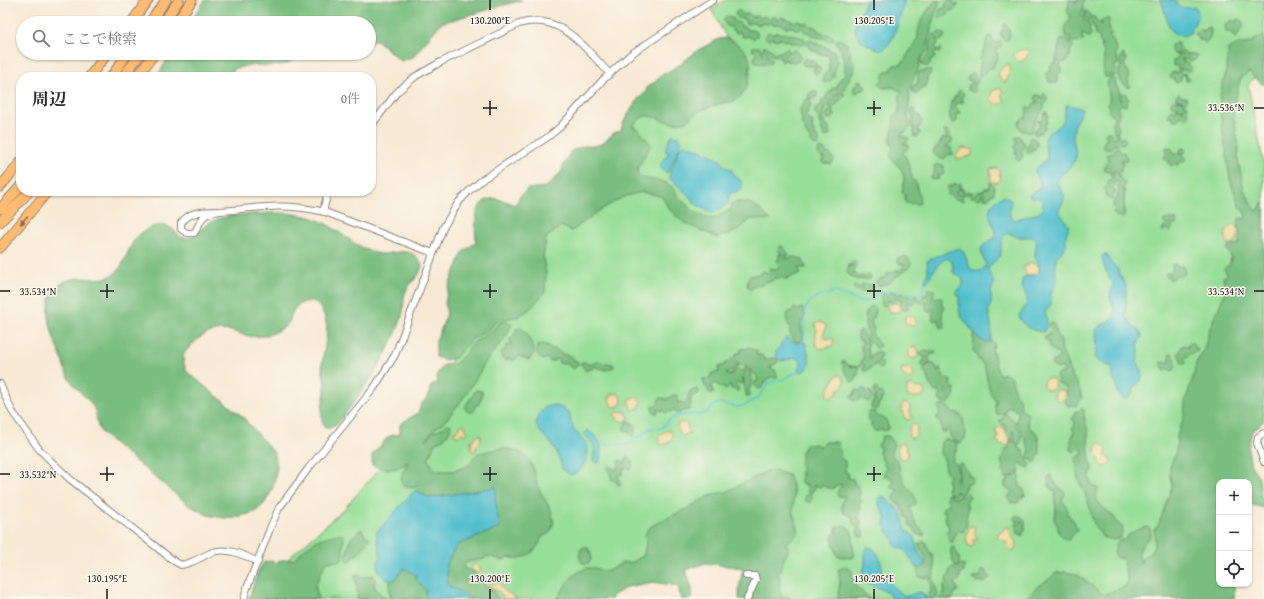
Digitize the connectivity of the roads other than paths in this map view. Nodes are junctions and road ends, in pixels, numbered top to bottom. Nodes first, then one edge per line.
1 (148, 0) edge
2 (166, 0) edge
3 (179, 0) edge
4 (192, 0) edge
5 (713, 0) edge
6 (136, 16) edge
7 (154, 16) edge
8 (168, 16) edge
9 (181, 16) edge
10 (102, 60) edge
11 (123, 60) edge
12 (136, 60) edge
13 (150, 60) edge
14 (93, 72) edge
15 (115, 72) edge
16 (127, 72) edge
17 (141, 72) edge
18 (610, 74) junction
19 (376, 119) edge
20 (16, 168) edge
21 (0, 187) edge
22 (16, 191) edge
23 (25, 196) edge
24 (44, 196) edge
25 (327, 196) edge
26 (0, 209) edge
27 (217, 211) junction
28 (323, 212) junction
29 (3, 219) edge
30 (0, 248) edge
31 (433, 253) junction
32 (0, 384) edge
33 (1264, 433) edge
34 (1264, 462) edge
35 (258, 562) junction
36 (746, 576) dead end
37 (244, 599) edge
38 (747, 599) edge

1 - 6 highway
2 - 7 highway
3 - 8 highway
4 - 9 highway
5 - 18 street
10 - 14 highway
11 - 15 highway
12 - 16 highway
13 - 17 highway
18 - 19 street
18 - 31 street
20 - 21 highway
22 - 26 highway
23 - 29 highway
24 -> 30 highway
25 - 28 street
27 - 27 street
27 - 28 street
28 - 31 street
31 - 35 street
32 - 35 street
33 - 34 street
35 - 37 street
36 - 38 street

